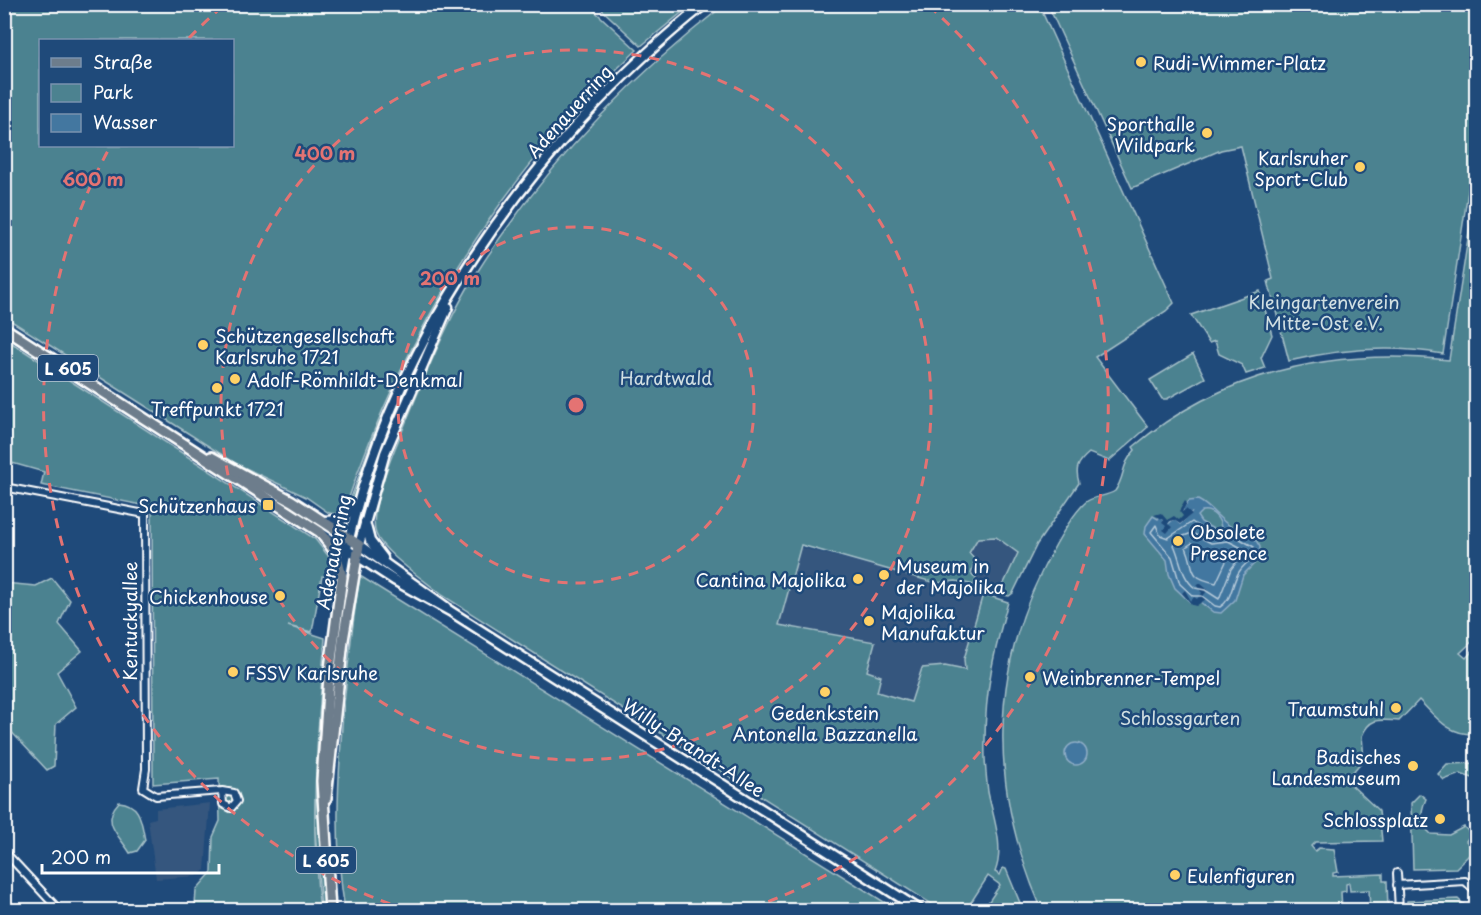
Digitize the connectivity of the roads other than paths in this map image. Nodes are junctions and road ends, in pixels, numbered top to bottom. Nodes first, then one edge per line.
1 (705, 4) edge
2 (457, 287) junction
3 (4, 328) edge
4 (200, 452) junction
5 (4, 487) edge
6 (359, 499) junction
7 (364, 520) junction
8 (324, 521) junction
9 (320, 532) junction
10 (349, 538) junction
11 (359, 545) junction
12 (346, 549) junction
13 (356, 556) junction
14 (389, 566) junction
15 (342, 577) junction
16 (450, 611) junction
17 (222, 791) dead end
18 (324, 809) junction
19 (4, 851) edge
20 (1397, 873) dead end
21 (1397, 885) junction
22 (1476, 891) edge
23 (59, 910) edge
24 (330, 910) edge
25 (920, 910) edge
26 (1399, 910) edge

1 - 2 main road, Adenauerring
2 - 6 main road, Adenauerring
2 - 7 main road, Adenauerring
3 - 4 main road, Willy-Brandt-Allee / L 605
4 - 8 main road, Willy-Brandt-Allee / L 605
4 - 9 main road, Willy-Brandt-Allee / L 605
5 - 17 street, Kentuckyallee
6 - 8 main road
6 - 10 main road, Adenauerring
7 - 11 main road, Adenauerring
7 - 14 main road
8 - 10 main road, Willy-Brandt-Allee / L 605
9 - 12 main road, Willy-Brandt-Allee / L 605
9 - 15 main road
10 - 11 main road, Willy-Brandt-Allee / L 605
10 - 12 main road, Adenauerring
11 - 13 main road, Adenauerring / L 605
11 - 14 main road, Willy-Brandt-Allee
12 - 13 main road, Willy-Brandt-Allee
12 - 15 main road, Adenauerring / L 605
13 - 16 main road, Willy-Brandt-Allee
13 - 18 main road, Adenauerring / L 605
14 - 16 main road, Willy-Brandt-Allee
15 - 18 main road, Adenauerring / L 605
16 - 25 main road, Willy-Brandt-Allee
18 - 24 main road, Adenauerring / L 605
19 - 23 street
20 - 21 street
21 - 22 street
21 - 26 street

